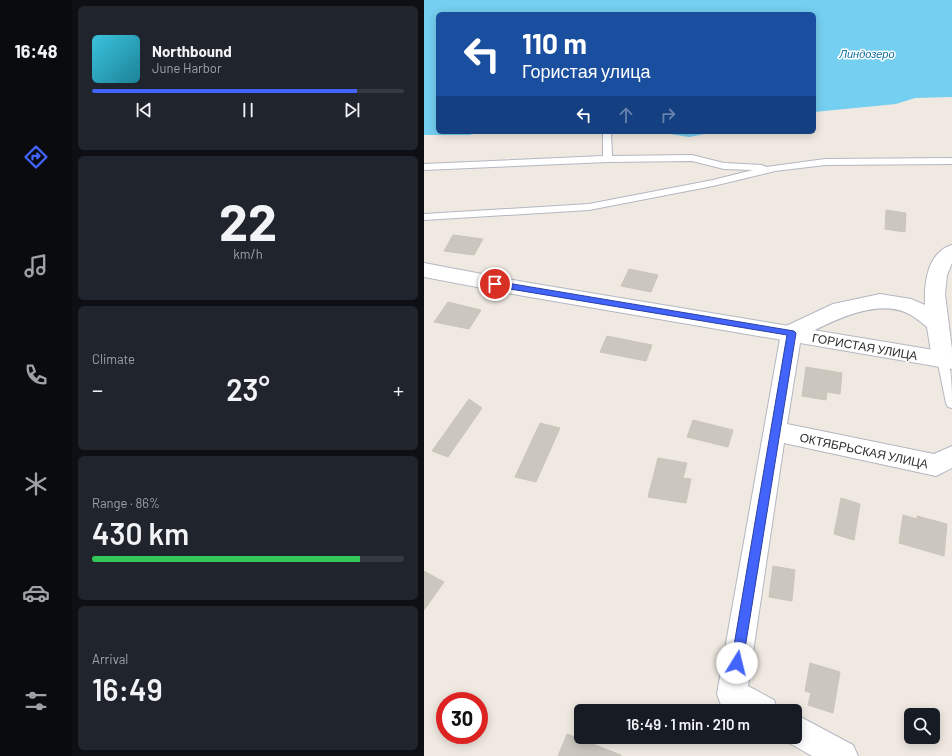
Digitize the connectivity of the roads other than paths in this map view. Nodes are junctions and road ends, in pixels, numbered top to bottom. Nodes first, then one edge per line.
1 (607, 134) edge
2 (608, 159) junction
3 (952, 161) edge
4 (724, 166) junction
5 (424, 167) edge
6 (775, 168) junction
7 (712, 183) junction
8 (424, 217) edge
9 (952, 252) edge
10 (424, 270) edge
11 (937, 323) junction
12 (791, 333) junction
13 (947, 360) edge
14 (952, 403) edge
15 (774, 431) junction
16 (952, 456) edge
17 (750, 704) edge
18 (802, 733) edge
19 (842, 756) edge

1 - 2 lane
2 - 4 lane
2 - 5 lane
3 - 6 lane
4 - 6 lane
4 - 7 lane
6 - 7 lane
7 - 8 lane
9 - 11 street
10 - 12 street, ГОРИСТАЯ УЛИЦА
11 - 12 street
11 - 13 street
12 - 13 street, ГОРИСТАЯ УЛИЦА
12 - 15 street
13 - 14 lane
15 - 16 street, ОКТЯБРЬСКАЯ УЛИЦА
15 - 17 street
18 - 19 street

